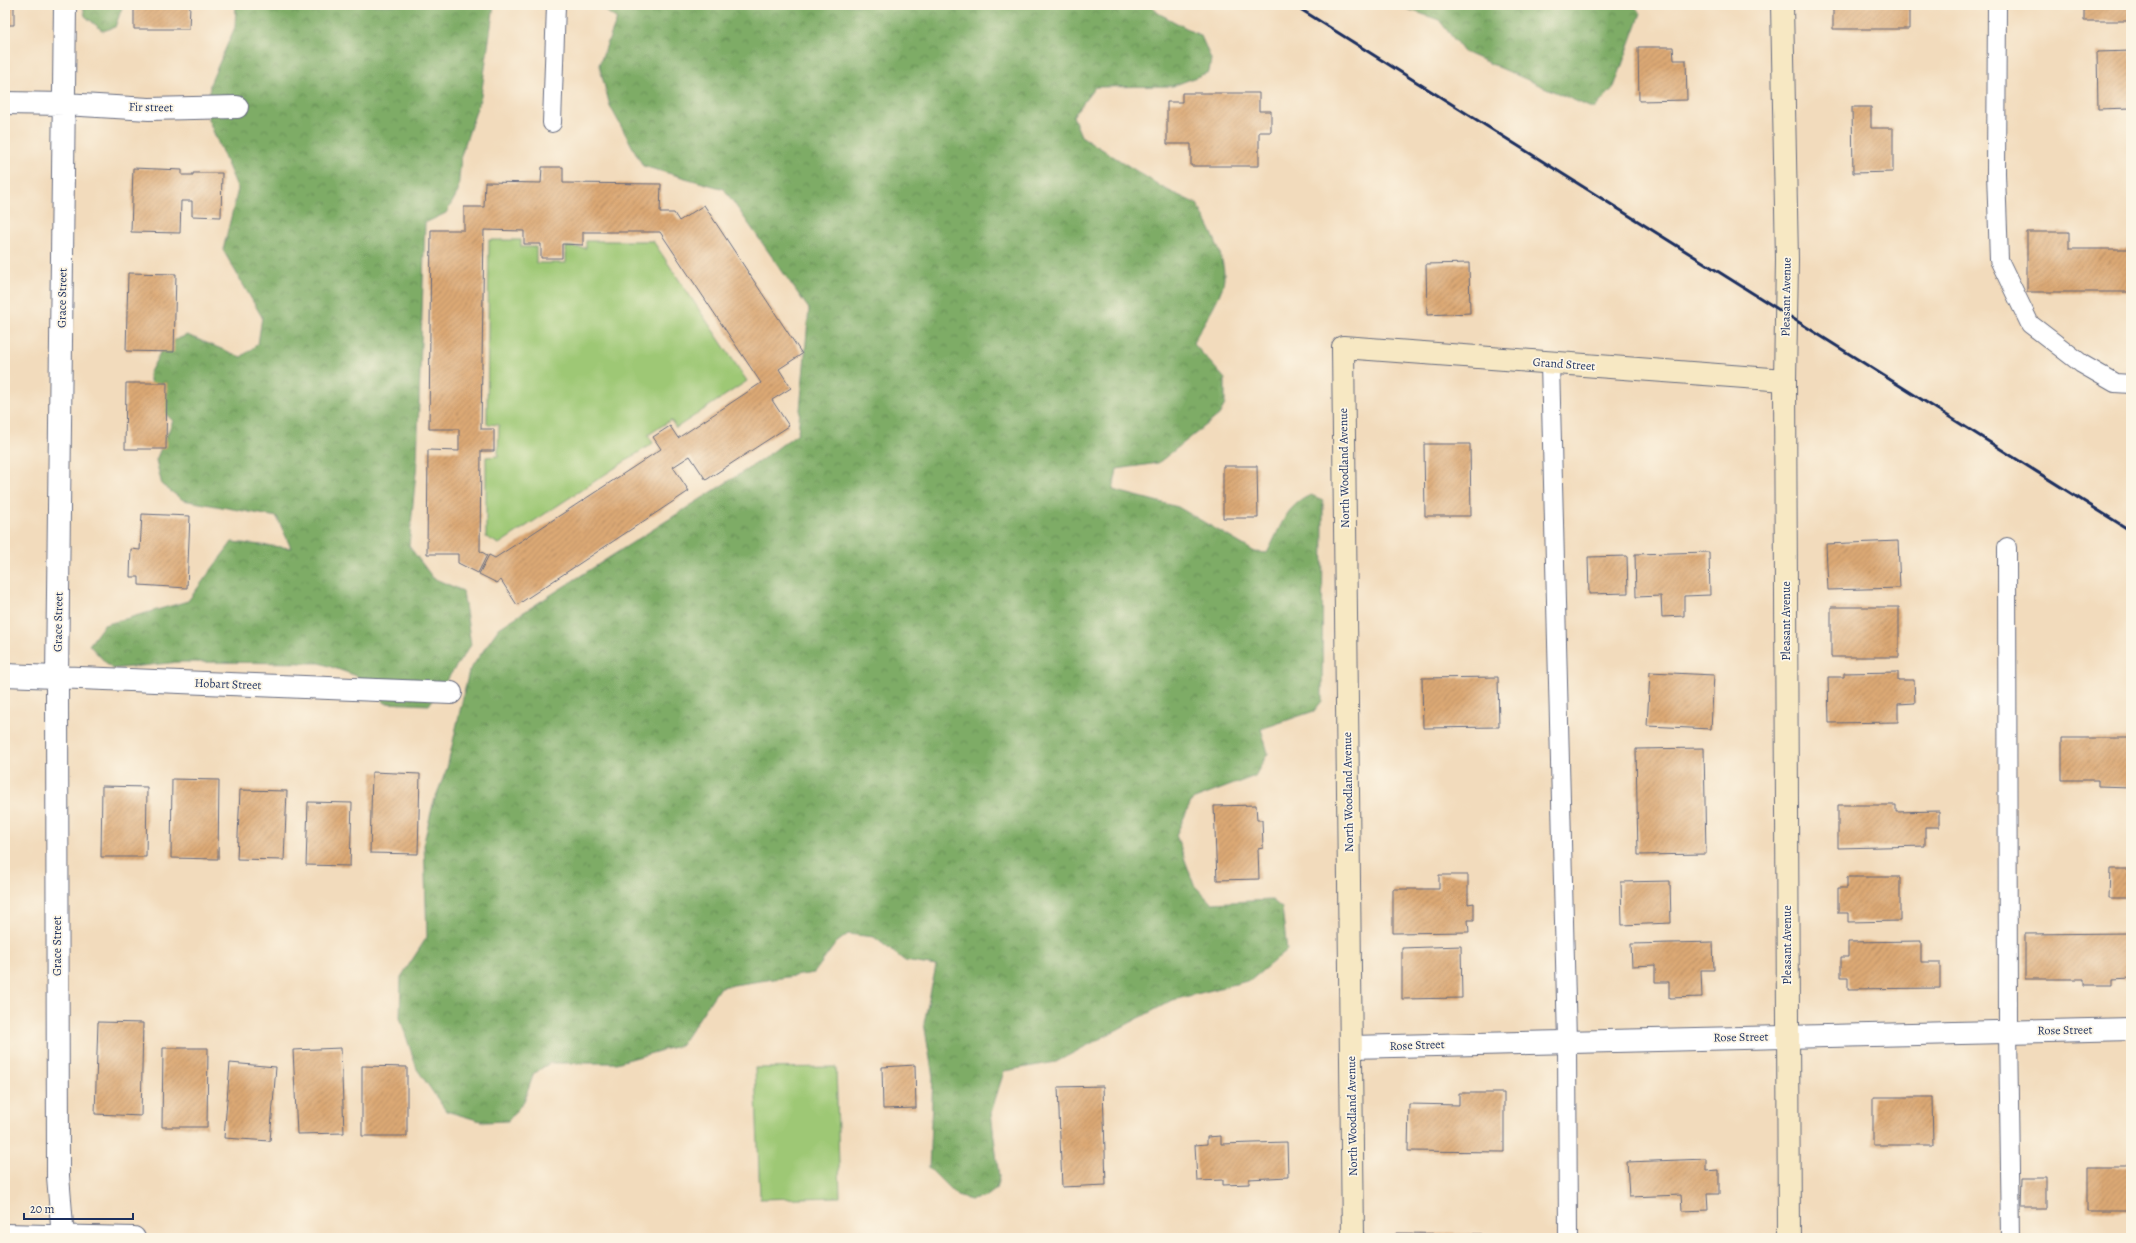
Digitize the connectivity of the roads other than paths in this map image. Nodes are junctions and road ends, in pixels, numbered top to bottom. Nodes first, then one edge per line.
1 (65, 5) edge
2 (556, 5) edge
3 (1782, 5) edge
4 (1997, 5) edge
5 (5, 103) edge
6 (64, 104) junction
7 (237, 107) dead end
8 (552, 123) dead end
9 (1343, 347) joint
10 (1550, 363) junction
11 (1785, 380) junction
12 (2131, 384) edge
13 (2007, 547) dead end
14 (5, 675) edge
15 (57, 677) junction
16 (451, 693) dead end
17 (2131, 1028) edge
18 (2008, 1031) junction
19 (1787, 1036) junction
20 (1567, 1041) junction
21 (1351, 1047) junction
22 (5, 1235) edge
23 (63, 1237) edge
24 (134, 1238) edge
25 (1353, 1238) edge
26 (1568, 1238) edge
27 (1789, 1238) edge
28 (2011, 1238) edge

1 - 6 street, Grace Street
2 - 8 lane
3 - 11 street, Pleasant Avenue
4 - 12 lane
5 - 6 street
6 - 7 street, Fir street
6 - 15 street, Grace Street
9 - 10 street, Grand Street
9 - 21 street, North Woodland Avenue
10 - 11 street, Grand Street
10 - 20 lane
11 - 19 street, Pleasant Avenue
13 - 18 lane
14 - 15 street, Hobart Street
15 - 16 street, Hobart Street
15 - 23 street, Grace Street
17 - 18 street, Rose Street
18 - 19 street, Rose Street
18 - 28 lane
19 - 20 street, Rose Street
19 - 27 street, Pleasant Avenue
20 - 21 street, Rose Street
20 - 26 lane
21 - 25 street, North Woodland Avenue
22 - 23 street
23 - 24 street

